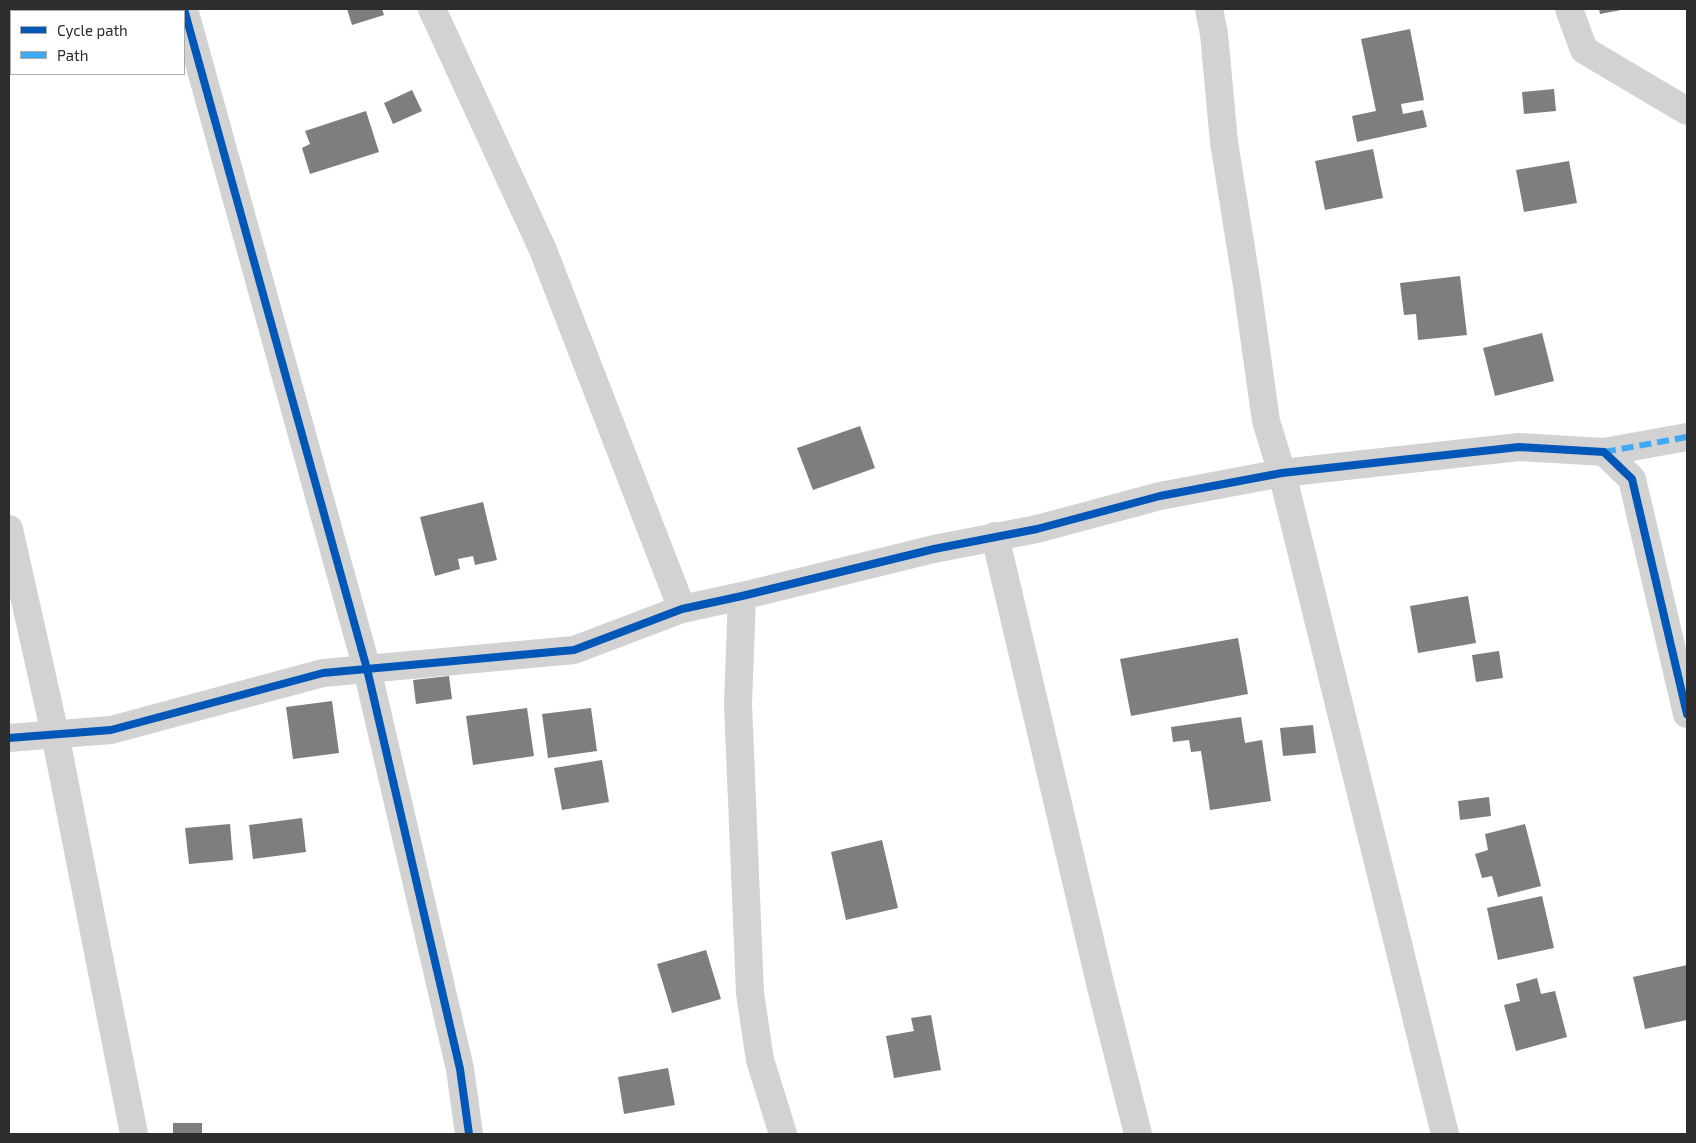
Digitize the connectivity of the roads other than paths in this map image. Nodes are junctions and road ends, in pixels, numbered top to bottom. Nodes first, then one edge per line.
1 (432, 9) edge
2 (1209, 9) edge
3 (1569, 9) edge
4 (185, 13) edge
5 (1687, 112) edge
6 (1687, 437) edge
7 (1604, 452) junction
8 (1282, 473) junction
9 (9, 529) edge
10 (995, 536) junction
11 (742, 596) junction
12 (682, 609) junction
13 (367, 669) junction
14 (1687, 714) edge
15 (55, 734) junction
16 (9, 738) edge
17 (134, 1134) edge
18 (469, 1134) edge
19 (783, 1134) edge
20 (1138, 1134) edge
21 (1445, 1134) edge

1 - 12 street
2 - 8 street
3 - 5 street
4 - 13 street
6 - 7 street
7 - 8 street
7 - 14 street
8 - 10 street
8 - 21 street
9 - 15 street
10 - 11 street
10 - 20 street
11 - 12 street
11 - 19 street
12 - 13 street
13 - 15 street
13 - 18 street
15 - 16 street
15 - 17 street

